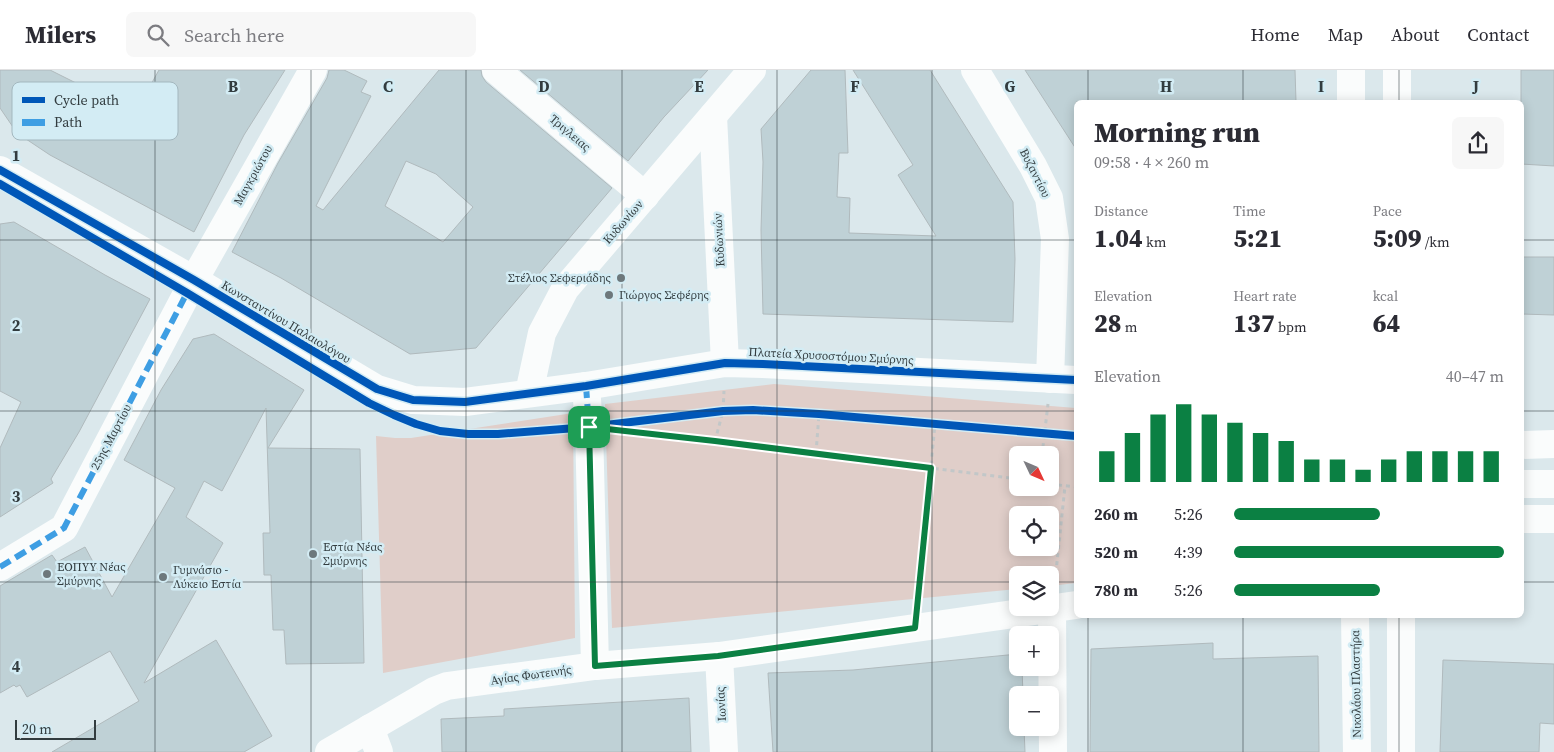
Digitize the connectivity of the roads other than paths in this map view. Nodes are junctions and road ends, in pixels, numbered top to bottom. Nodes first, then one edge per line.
1 (312, 70) edge
2 (496, 70) edge
3 (752, 70) edge
4 (975, 70) edge
5 (1351, 70) edge
6 (1397, 70) edge
7 (1351, 100) edge
8 (1397, 100) edge
9 (713, 116) junction
10 (0, 170) edge
11 (645, 196) junction
12 (194, 280) junction
13 (725, 363) junction
14 (1063, 380) edge
15 (586, 386) junction
16 (529, 393) junction
17 (1554, 444) edge
18 (1524, 445) edge
19 (1524, 484) edge
20 (1554, 484) edge
21 (1524, 519) edge
22 (1554, 519) edge
23 (0, 567) edge
24 (1064, 607) edge
25 (1355, 618) edge
26 (1401, 618) edge
27 (718, 656) junction
28 (595, 666) junction
29 (374, 740) edge
30 (329, 752) edge
31 (724, 752) edge
32 (1053, 752) edge
33 (1357, 752) edge
34 (1401, 752) edge

1 - 12 street, Μαγκριώτου
2 - 11 street, Τριγλειας
3 - 9 street, Κυδωνίων
4 - 14 street, Βυζαντίου
5 - 7 street
6 - 8 street
9 - 11 street, Κυδωνίων
9 - 13 street, Κυδωνιών
10 - 12 street, Κωνσταντίνου Παλαιολόγου
11 - 16 street, Κυδωνίων
12 - 16 street, Κωνσταντίνου Παλαιολόγου
12 - 23 street, 25ης Μαρτίου
13 - 14 street, Πλατεία Χρυσοστόμου Σμύρνης
13 - 15 street, Πλατεία Χρυσοστόμου Σμύρνης
15 - 16 street, Κωνσταντίνου Παλαιολόγου
15 - 28 street
17 - 18 street
19 - 20 street
21 - 22 street
24 - 27 street, Αγίας Φωτεινής
24 - 32 street
25 - 33 street, Νικολάου Πλαστήρα
26 - 34 street
27 - 28 street, Αγίας Φωτεινής
27 - 31 street, Ιωνίας
28 - 29 street, Αγίας Φωτεινής
29 - 30 street, Αγίας Φωτεινής

